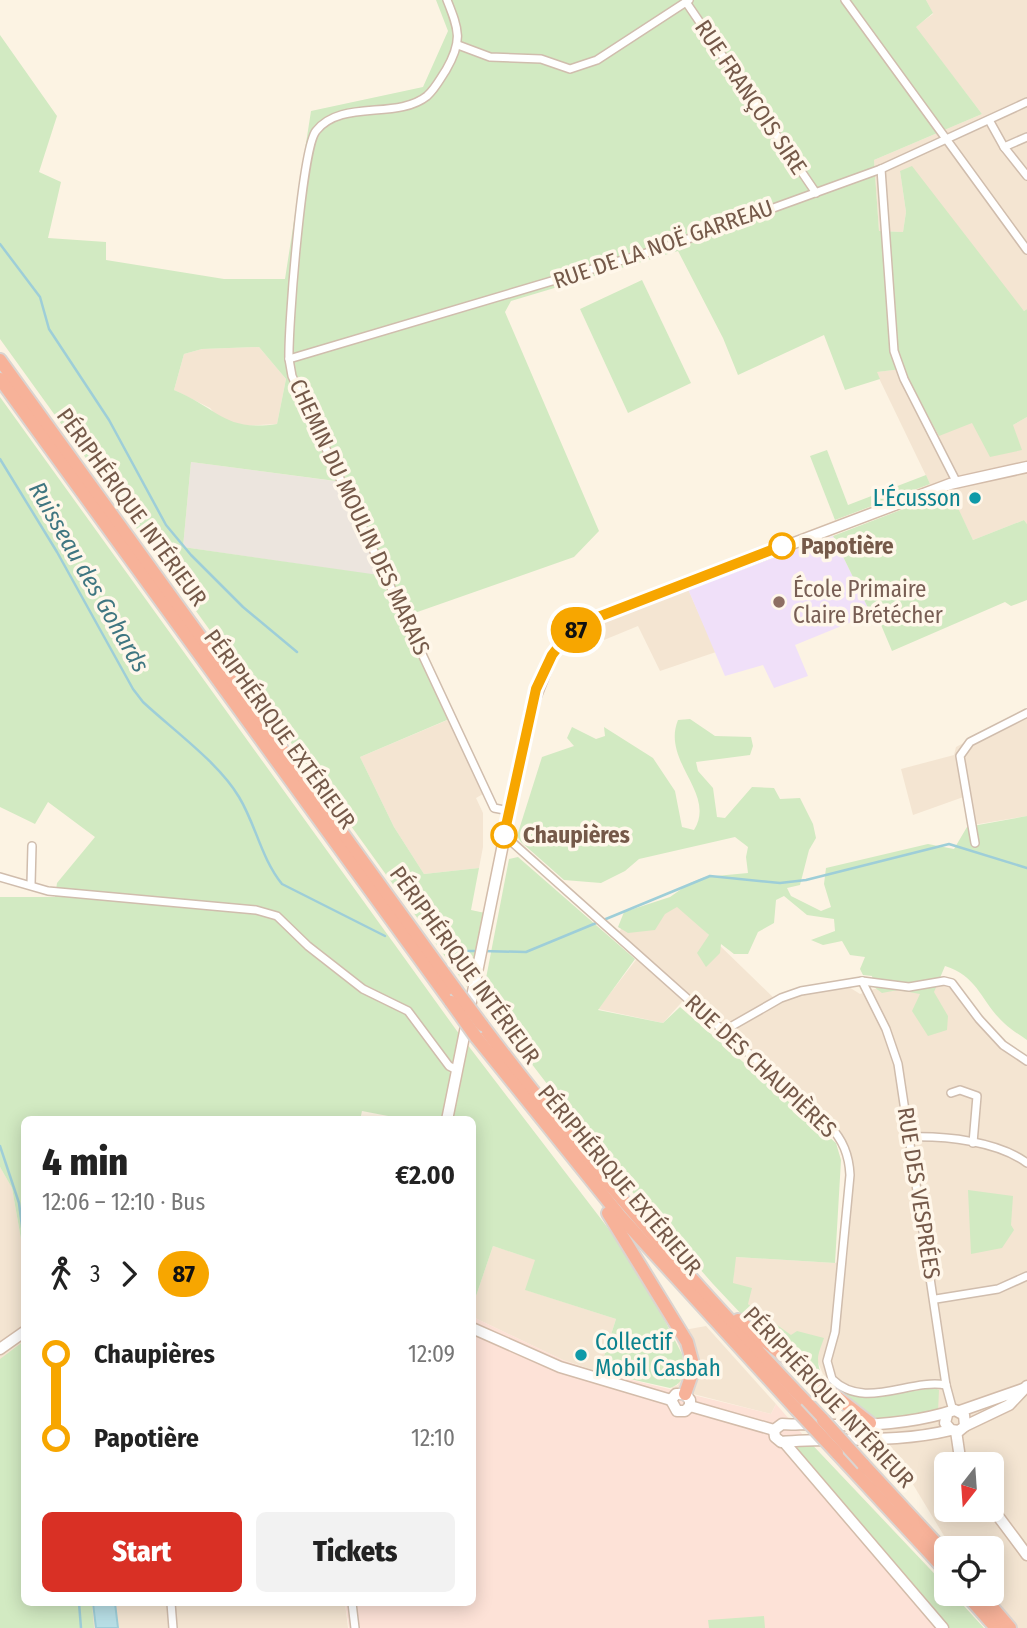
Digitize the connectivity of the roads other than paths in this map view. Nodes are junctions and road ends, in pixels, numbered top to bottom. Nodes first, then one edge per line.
1 (447, 0) edge
2 (845, 0) edge
3 (688, 1) edge
4 (458, 45) junction
5 (1027, 102) edge
6 (989, 120) junction
7 (1027, 137) edge
8 (946, 139) junction
9 (1004, 147) junction
10 (881, 169) junction
11 (1027, 176) edge
12 (816, 193) junction
13 (1027, 250) edge
14 (289, 359) junction
15 (0, 360) edge
16 (0, 379) edge
17 (1027, 467) edge
18 (957, 483) junction
19 (1027, 713) edge
20 (510, 811) junction
21 (504, 835) junction
22 (975, 843) dead end
23 (32, 846) dead end
24 (0, 877) edge
25 (31, 884) junction
26 (862, 981) junction
27 (453, 996) junction
28 (725, 1030) junction
29 (479, 1031) junction
30 (1027, 1061) edge
31 (457, 1070) junction
32 (951, 1093) dead end
33 (448, 1116) edge
34 (909, 1137) junction
35 (973, 1143) junction
36 (1027, 1163) edge
37 (605, 1199) junction
38 (1027, 1276) edge
39 (936, 1299) junction
40 (714, 1305) junction
41 (476, 1330) edge
42 (21, 1334) edge
43 (0, 1349) edge
44 (946, 1385) junction
45 (1025, 1387) edge
46 (687, 1400) junction
47 (671, 1401) junction
48 (953, 1412) junction
49 (872, 1424) junction
50 (788, 1425) junction
51 (957, 1429) junction
52 (774, 1430) junction
53 (880, 1438) junction
54 (867, 1440) junction
55 (787, 1441) junction
56 (960, 1452) edge
57 (1002, 1522) edge
58 (934, 1541) edge
59 (1027, 1555) edge
60 (934, 1558) edge
61 (171, 1606) edge
62 (352, 1606) edge
63 (980, 1606) edge
64 (988, 1606) edge
65 (1001, 1626) edge
66 (173, 1628) edge
67 (355, 1628) edge
68 (943, 1628) edge

1 - 4 street
2 - 8 street
3 - 4 street
3 - 12 street, RUE FRANÇOIS SIRE
4 - 14 street, CHEMIN DU MOULIN DES MARAIS
5 - 6 street, RUE DE LA NOË GARREAU
6 - 8 street, RUE DE LA NOË GARREAU
6 - 9 street
7 - 9 street
8 - 10 street, RUE DE LA NOË GARREAU
8 - 13 street
9 - 11 street
10 - 12 street, RUE DE LA NOË GARREAU
10 - 18 street
12 - 14 street, RUE DE LA NOË GARREAU
14 - 20 street, CHEMIN DU MOULIN DES MARAIS
15 - 27 highway, PÉRIPHÉRIQUE INTÉRIEUR
16 - 27 highway, PÉRIPHÉRIQUE EXTÉRIEUR
17 - 18 street
18 - 20 street
19 - 22 street
20 - 21 street
21 - 28 street, RUE DES CHAUPIÈRES
21 - 31 street
23 - 25 street
24 - 25 street
25 - 31 street
26 - 28 street
26 - 30 street
26 - 34 street, RUE DES VESPRÉES
27 - 29 highway, PÉRIPHÉRIQUE INTÉRIEUR, bridge
28 - 44 street, RUE DES CHAUPIÈRES
29 - 37 highway, PÉRIPHÉRIQUE EXTÉRIEUR
29 - 40 highway, PÉRIPHÉRIQUE INTÉRIEUR
31 - 33 street
32 - 35 street
34 - 35 street
34 - 39 street, RUE DES VESPRÉES
35 - 36 street
37 - 46 highway
37 - 60 highway, PÉRIPHÉRIQUE EXTÉRIEUR, bridge
38 - 39 street
39 - 44 street, RUE DES VESPRÉES
40 - 49 highway
40 - 58 highway, PÉRIPHÉRIQUE INTÉRIEUR, bridge
41 - 47 street
42 - 43 street
44 - 48 street, RUE DES VESPRÉES
45 - 48 street
45 - 51 street
46 - 47 street
46 - 47 street
46 - 52 street
48 - 49 street
48 - 51 street
48 - 51 street
49 - 50 street
49 - 53 street
49 - 54 street
50 - 52 street
50 - 55 street
51 - 53 street
51 - 56 street
52 - 55 street
53 - 54 street
54 - 55 street
55 - 68 street
57 - 59 street
61 - 66 street
62 - 67 street
63 - 65 highway
64 - 65 highway

